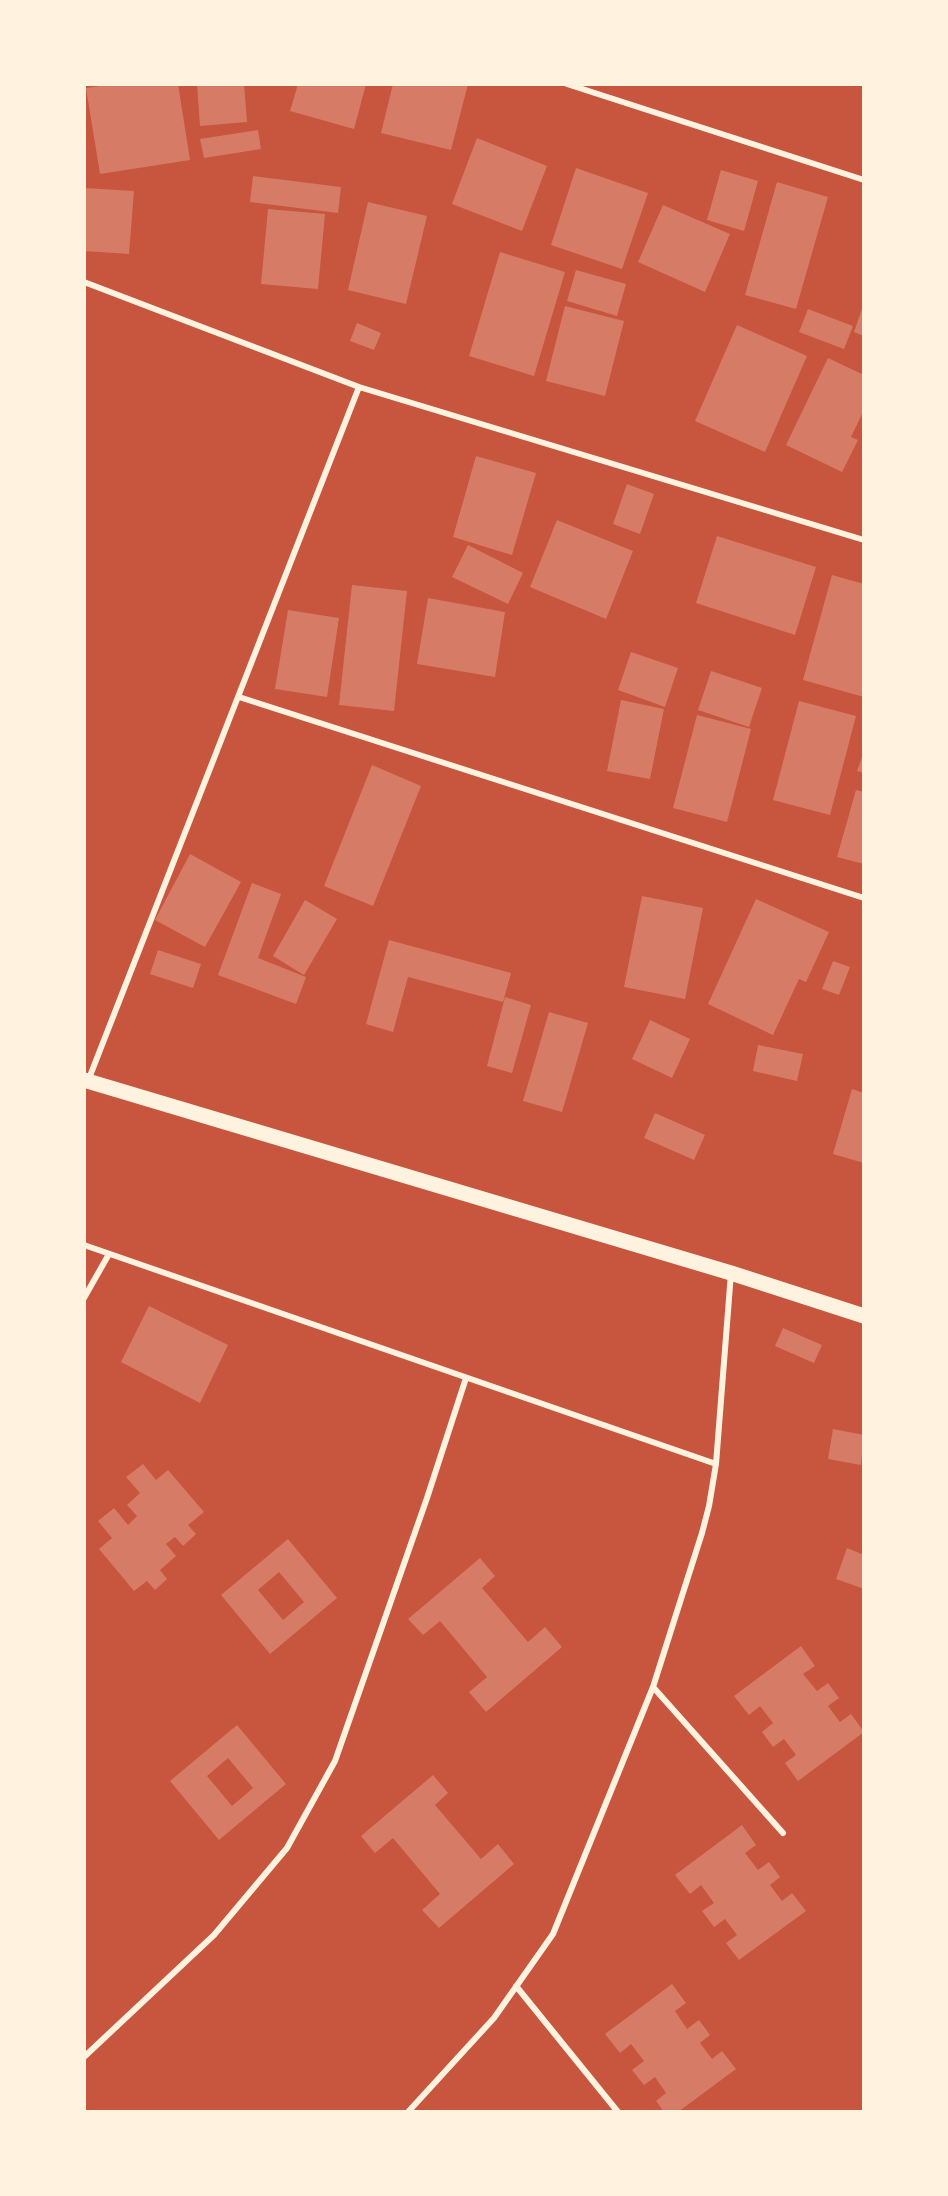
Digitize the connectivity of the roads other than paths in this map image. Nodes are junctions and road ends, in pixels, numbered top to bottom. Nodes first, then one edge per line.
1 (567, 84) edge
2 (864, 180) edge
3 (84, 282) edge
4 (359, 387) junction
5 (864, 540) edge
6 (239, 697) junction
7 (864, 898) edge
8 (86, 1081) edge
9 (84, 1245) edge
10 (109, 1254) junction
11 (732, 1273) junction
12 (84, 1298) edge
13 (864, 1316) edge
14 (466, 1378) junction
15 (716, 1464) junction
16 (653, 1687) junction
17 (783, 1833) dead end
18 (516, 1986) junction
19 (84, 2057) edge
20 (408, 2112) edge
21 (618, 2112) edge

1 - 2 street
3 - 4 street
4 - 5 street
4 - 6 street
6 - 7 street
6 - 8 street
8 - 11 main road
9 - 10 street
10 - 12 street
10 - 14 street
11 - 13 main road
11 - 15 street
14 - 15 street
14 - 19 street
15 - 16 street
16 - 17 street
16 - 18 street
18 - 20 street
18 - 21 street

